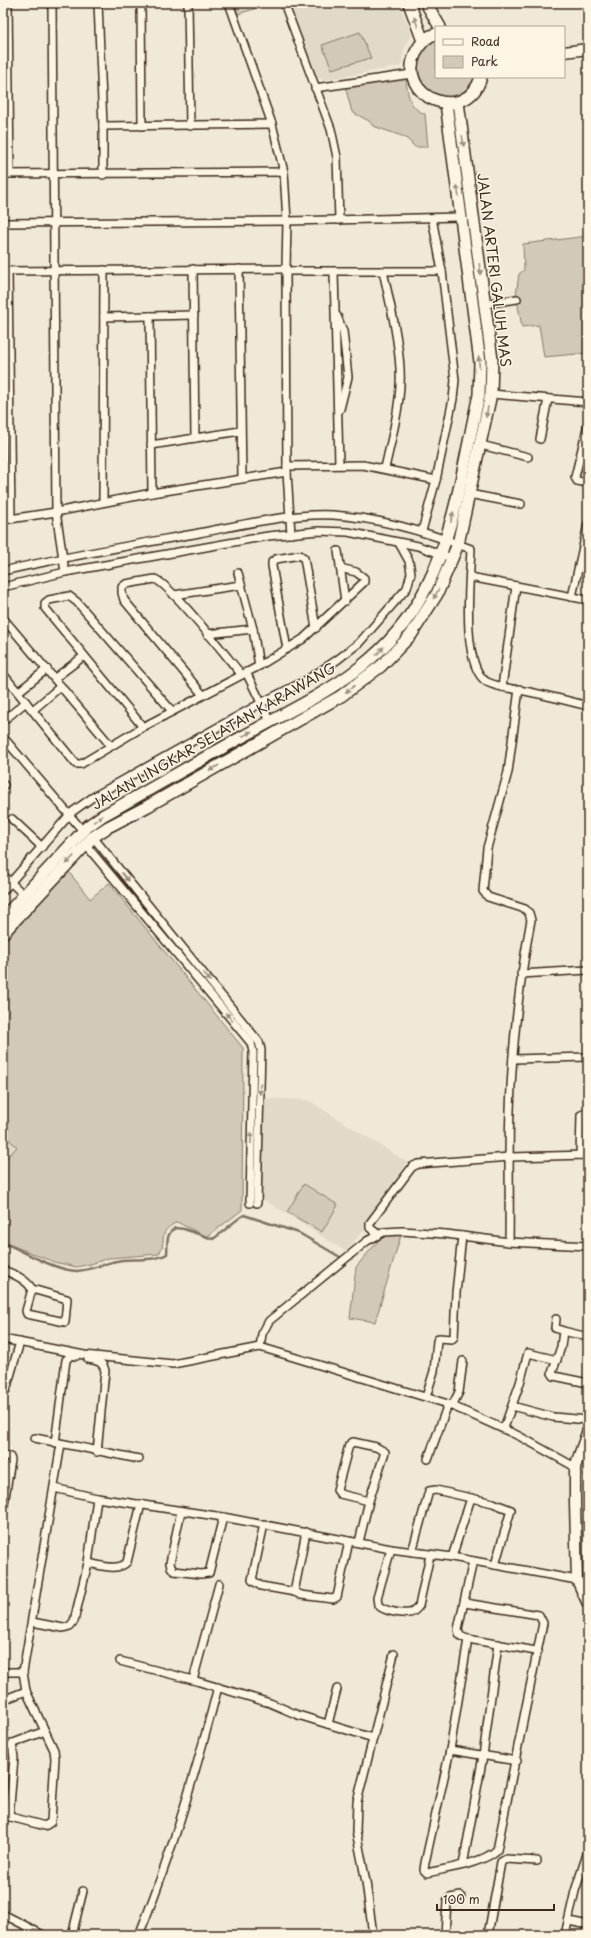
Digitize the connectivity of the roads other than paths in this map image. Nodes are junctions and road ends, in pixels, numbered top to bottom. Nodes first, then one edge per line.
1 (8, 3) edge
2 (52, 3) edge
3 (98, 3) edge
4 (141, 3) edge
5 (188, 3) edge
6 (229, 3) edge
7 (284, 3) edge
8 (409, 3) edge
9 (426, 3) edge
10 (439, 26) edge
11 (435, 35) edge
12 (423, 41) junction
13 (588, 49) edge
14 (565, 52) edge
15 (412, 74) junction
16 (480, 78) edge
17 (315, 88) junction
18 (458, 102) junction
19 (446, 103) junction
20 (272, 124) junction
21 (103, 126) junction
22 (142, 126) junction
23 (190, 126) junction
24 (6, 136) edge
25 (284, 172) junction
26 (6, 174) edge
27 (54, 174) junction
28 (103, 175) junction
29 (461, 217) junction
30 (432, 218) junction
31 (339, 220) junction
32 (288, 221) junction
33 (3, 223) edge
34 (54, 223) junction
35 (193, 269) junction
36 (239, 269) junction
37 (53, 270) junction
38 (104, 270) junction
39 (286, 270) junction
40 (5, 271) edge
41 (383, 271) junction
42 (442, 271) junction
43 (334, 272) junction
44 (517, 299) dead end
45 (484, 304) junction
46 (5, 315) edge
47 (194, 315) junction
48 (336, 315) junction
49 (150, 316) junction
50 (104, 317) junction
51 (491, 394) junction
52 (548, 399) junction
53 (588, 402) edge
54 (338, 413) junction
55 (588, 424) edge
56 (240, 431) junction
57 (195, 438) junction
58 (540, 439) dead end
59 (151, 445) junction
60 (481, 445) junction
61 (528, 457) dead end
62 (339, 464) junction
63 (385, 468) junction
64 (6, 469) edge
65 (287, 469) junction
66 (242, 478) junction
67 (436, 480) junction
68 (588, 483) edge
69 (152, 493) junction
70 (469, 494) junction
71 (103, 502) junction
72 (521, 504) dead end
73 (56, 512) junction
74 (11, 518) junction
75 (289, 518) junction
76 (3, 520) edge
77 (588, 524) edge
78 (422, 531) junction
79 (291, 534) junction
80 (447, 539) junction
81 (399, 543) junction
82 (458, 544) junction
83 (338, 551) dead end
84 (441, 554) junction
85 (63, 557) junction
86 (452, 558) junction
87 (340, 568) junction
88 (3, 571) edge
89 (65, 572) junction
90 (238, 573) dead end
91 (470, 577) junction
92 (241, 584) junction
93 (516, 586) junction
94 (3, 587) edge
95 (174, 595) junction
96 (572, 597) junction
97 (588, 600) edge
98 (345, 601) junction
99 (3, 618) edge
100 (316, 628) junction
101 (253, 629) junction
102 (207, 634) junction
103 (287, 649) junction
104 (84, 656) junction
105 (259, 666) junction
106 (47, 670) junction
107 (243, 673) junction
108 (3, 674) edge
109 (55, 678) junction
110 (61, 686) junction
111 (502, 687) junction
112 (519, 690) junction
113 (18, 692) junction
114 (203, 695) junction
115 (26, 702) junction
116 (261, 703) junction
117 (588, 706) edge
118 (33, 710) junction
119 (172, 711) junction
120 (3, 721) edge
121 (270, 721) junction
122 (143, 727) junction
123 (3, 737) edge
124 (232, 743) junction
125 (111, 746) junction
126 (238, 754) junction
127 (69, 816) junction
128 (12, 819) dead end
129 (83, 831) junction
130 (89, 840) junction
131 (42, 847) junction
132 (104, 852) junction
133 (98, 858) junction
134 (3, 875) edge
135 (10, 883) junction
136 (3, 892) edge
137 (24, 895) junction
138 (3, 918) edge
139 (3, 933) edge
140 (588, 970) edge
141 (521, 974) junction
142 (588, 1057) edge
143 (513, 1059) junction
144 (588, 1112) edge
145 (580, 1155) junction
146 (588, 1155) edge
147 (510, 1157) junction
148 (254, 1177) junction
149 (254, 1203) dead end
150 (378, 1234) junction
151 (462, 1236) junction
152 (510, 1242) junction
153 (588, 1246) edge
154 (3, 1270) edge
155 (32, 1289) junction
156 (556, 1319) dead end
157 (563, 1331) junction
158 (588, 1337) edge
159 (3, 1339) edge
160 (20, 1342) junction
161 (260, 1348) junction
162 (556, 1360) junction
163 (463, 1361) dead end
164 (588, 1383) edge
165 (6, 1390) dead end
166 (426, 1397) junction
167 (450, 1405) junction
168 (512, 1406) junction
169 (588, 1420) edge
170 (504, 1428) junction
171 (588, 1430) edge
172 (34, 1438) dead end
173 (58, 1444) junction
174 (97, 1452) junction
175 (3, 1455) edge
176 (139, 1459) dead end
177 (428, 1459) dead end
178 (575, 1467) junction
179 (54, 1488) junction
180 (97, 1498) junction
181 (471, 1498) junction
182 (369, 1501) junction
183 (141, 1504) junction
184 (3, 1510) edge
185 (180, 1511) junction
186 (223, 1517) junction
187 (264, 1524) junction
188 (306, 1532) junction
189 (350, 1541) junction
190 (359, 1542) junction
191 (391, 1549) junction
192 (412, 1552) junction
193 (430, 1555) junction
194 (452, 1557) junction
195 (473, 1561) junction
196 (88, 1563) junction
197 (495, 1565) junction
198 (577, 1580) junction
199 (219, 1584) dead end
200 (295, 1592) junction
201 (465, 1603) junction
202 (588, 1604) edge
203 (32, 1622) junction
204 (468, 1639) junction
205 (498, 1644) junction
206 (536, 1651) junction
207 (394, 1654) dead end
208 (120, 1661) dead end
209 (3, 1672) edge
210 (23, 1672) junction
211 (193, 1680) junction
212 (218, 1687) junction
213 (337, 1689) dead end
214 (26, 1691) junction
215 (3, 1700) edge
216 (328, 1724) junction
217 (45, 1731) junction
218 (373, 1738) junction
219 (12, 1743) junction
220 (3, 1747) edge
221 (450, 1750) junction
222 (483, 1756) junction
223 (517, 1761) junction
224 (6, 1816) edge
225 (588, 1851) edge
226 (537, 1862) dead end
227 (463, 1865) junction
228 (83, 1891) dead end
229 (461, 1896) dead end
230 (3, 1914) edge
231 (568, 1921) junction
232 (588, 1925) edge
233 (33, 1933) edge
234 (43, 1935) edge
235 (72, 1935) edge
236 (139, 1935) edge
237 (374, 1935) edge
238 (445, 1935) edge
239 (488, 1935) edge
240 (564, 1935) edge

1 - 24 street
2 - 27 street
3 - 21 street
4 - 22 street
5 - 23 street
6 - 20 street
7 - 17 street
12 -> 8 main road
9 - 10 main road
11 - 12 main road
12 - 15 main road
13 - 14 street
15 - 17 street
15 - 19 main road
16 - 18 main road
17 - 31 street
18 - 19 main road
18 -> 45 main road, JALAN ARTERI GALUH MAS
29 -> 19 main road, JALAN LINGKAR SELATAN KARAWANG
20 - 23 street
20 - 25 street
21 - 22 street
21 - 28 street
22 - 23 street
24 - 26 street
25 - 28 street
25 - 32 street
26 - 27 street
27 - 28 street
27 - 34 street
29 - 30 street
80 -> 29 main road, JALAN LINGKAR SELATAN KARAWANG
30 - 31 street
30 - 42 street
31 - 32 street
32 - 34 street
32 - 39 street
33 - 34 street
34 - 37 street
35 - 36 street
35 - 38 street
35 - 47 street
36 - 39 street
36 - 56 street
37 - 38 street
37 - 40 street
37 - 73 street
38 - 50 street
39 - 43 street
39 - 65 street
40 - 46 street
41 - 42 street
41 - 43 street
41 - 63 street
42 - 67 street
43 - 48 street
44 - 45 street
45 - 51 main road, JALAN ARTERI GALUH MAS
46 - 64 street
47 - 49 street
47 - 57 street
48 - 54 street
48 - 54 street
49 - 50 street
49 - 59 street
50 - 71 street
51 - 52 street
51 -> 60 main road, JALAN ARTERI GALUH MAS
52 - 53 street
52 - 58 street
54 - 62 street
55 - 68 street
56 - 57 street
56 - 66 street
57 - 59 street
59 - 69 street
60 - 61 street
60 - 70 main road, JALAN ARTERI GALUH MAS
62 - 63 street
62 - 65 street
63 - 67 street
64 - 74 street
65 - 66 street
65 - 75 street
66 - 69 street
67 - 78 street
69 - 71 street
70 - 72 street
70 - 82 main road, JALAN ARTERI GALUH MAS
71 - 73 street
73 - 74 street
73 - 85 street
74 - 76 street
75 - 78 street
75 - 79 street
75 - 85 street
77 - 96 street
78 - 80 street
79 - 81 street
79 - 89 street
80 - 82 street
80 - 84 main road, JALAN LINGKAR SELATAN KARAWANG
81 - 84 street
81 - 116 street
82 - 86 main road, JALAN ARTERI GALUH MAS
82 - 91 street
83 - 87 street
84 - 86 street
121 -> 84 main road, JALAN LINGKAR SELATAN KARAWANG
85 - 88 street
85 - 89 street
86 -> 126 main road, JALAN LINGKAR SELATAN KARAWANG
87 - 98 street
87 - 98 street
89 - 94 street
90 - 92 street
91 - 93 street
91 - 111 street
92 - 95 street
92 - 101 street
93 - 96 street
93 - 111 street
95 - 102 street
95 - 114 street
96 - 97 street
98 - 100 street
99 - 106 street
100 - 103 street
100 - 103 street
101 - 102 street
101 - 105 street
102 - 107 street
103 - 105 street
104 - 109 street
104 - 119 street
104 - 122 street
105 - 107 street
106 - 109 street
106 - 113 street
107 - 114 street
107 - 116 street
108 - 113 street
109 - 110 street
110 - 118 street
110 - 125 street
111 - 112 street
112 - 117 street
112 - 141 street
113 - 115 street
114 - 119 street
115 - 118 street
115 - 120 street
116 - 121 street
116 - 127 street
118 - 125 street
119 - 122 street
124 -> 121 main road, JALAN LINGKAR SELATAN KARAWANG
122 - 125 street
123 - 127 street
124 - 126 main road
129 -> 124 main road, JALAN LINGKAR SELATAN KARAWANG
126 -> 130 main road, JALAN LINGKAR SELATAN KARAWANG
127 - 129 street
127 - 131 street
128 - 131 street
129 - 137 main road, JALAN LINGKAR SELATAN KARAWANG
130 - 132 street
130 - 133 street
130 -> 139 main road, JALAN LINGKAR SELATAN KARAWANG
131 - 135 street
132 - 133 street
132 -> 148 street
148 -> 133 street
134 - 135 street
135 - 136 street
135 - 137 street
137 - 138 main road, JALAN LINGKAR SELATAN KARAWANG
140 - 141 street
141 - 143 street
142 - 143 street
143 - 147 street
144 - 145 street
145 - 146 street
145 - 147 street
147 - 150 street
147 - 152 street
148 - 149 street
150 - 151 street
150 - 161 street
151 - 152 street
151 - 166 street
152 - 153 street
154 - 155 street
155 - 155 street
156 - 157 street
157 - 158 street
157 - 162 street
159 - 160 street
160 - 161 street
160 - 165 street
161 - 166 street
162 - 164 street
162 - 168 street
163 - 167 street
166 - 167 street
167 - 170 street
167 - 177 street
168 - 169 street
168 - 170 street
170 - 178 street
171 - 178 street
172 - 173 street
173 - 174 street
173 - 174 street
173 - 179 street
174 - 176 street
175 - 184 street
178 - 198 street
179 - 180 street
179 - 203 street
180 - 183 street
180 - 196 street
181 - 192 street
181 - 194 street
181 - 197 street
182 - 182 street
182 - 190 street
183 - 185 street
183 - 196 street
185 - 186 street
185 - 186 street
186 - 187 street
187 - 188 street
187 - 200 street
188 - 189 street
188 - 200 street
189 - 190 street
189 - 200 street
190 - 191 street
191 - 192 street
191 - 193 street
192 - 193 street
193 - 194 street
194 - 195 street
195 - 197 street
195 - 201 street
196 - 203 street
197 - 198 street
198 - 202 street
199 - 211 street
201 - 204 street
201 - 206 street
203 - 210 street
204 - 205 street
204 - 221 street
205 - 206 street
205 - 222 street
206 - 223 street
207 - 218 street
208 - 211 street
209 - 210 street
210 - 214 street
211 - 212 street
212 - 216 street
212 - 236 street
213 - 216 street
214 - 215 street
214 - 217 street
216 - 218 street
217 - 219 street
217 - 224 street
218 - 237 street
219 - 220 street
219 - 224 street
221 - 222 street
221 - 227 street
222 - 223 street
222 - 227 street
223 - 227 street
225 - 231 street
226 - 239 street
228 - 235 street
229 - 238 street
230 - 233 street
231 - 232 street
231 - 240 street
233 - 234 street

